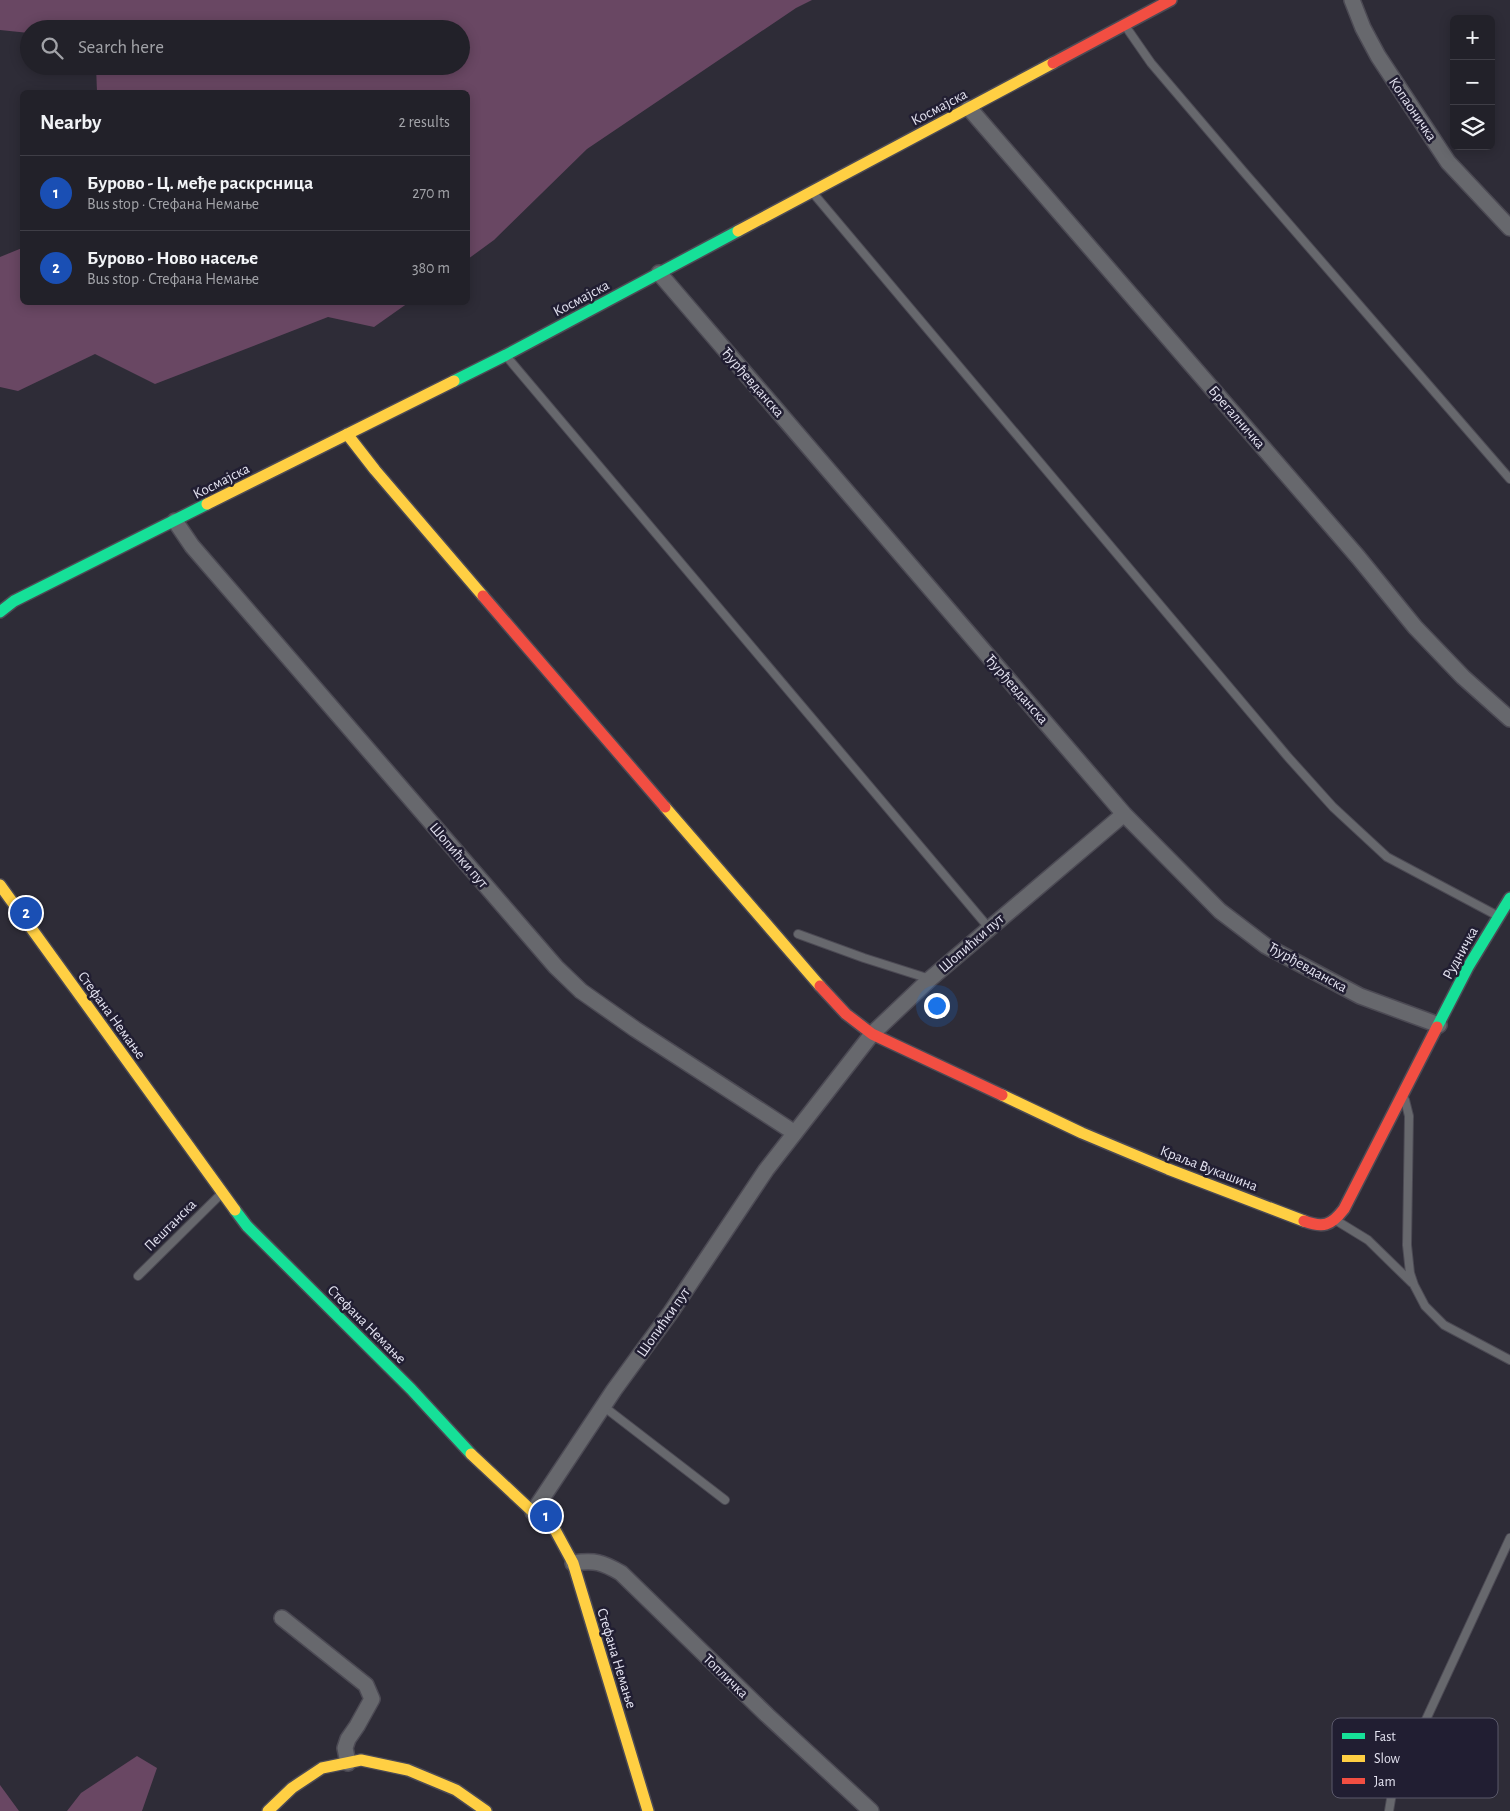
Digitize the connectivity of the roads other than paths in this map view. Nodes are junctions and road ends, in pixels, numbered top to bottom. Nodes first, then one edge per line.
1 (1171, 0) edge
2 (1352, 0) edge
3 (1124, 25) junction
4 (969, 108) junction
5 (812, 192) junction
6 (1510, 228) edge
7 (659, 273) junction
8 (506, 355) junction
9 (347, 434) junction
10 (1510, 479) edge
11 (174, 521) junction
12 (0, 612) edge
13 (1510, 719) edge
14 (1124, 814) junction
15 (0, 885) edge
16 (1510, 898) edge
17 (1498, 916) junction
18 (989, 928) junction
19 (798, 934) dead end
20 (930, 979) junction
21 (1439, 1025) junction
22 (872, 1034) junction
23 (1404, 1093) junction
24 (795, 1133) junction
25 (222, 1193) junction
26 (1336, 1220) junction
27 (138, 1276) dead end
28 (1414, 1285) junction
29 (1510, 1360) edge
30 (603, 1406) junction
31 (725, 1500) dead end
32 (533, 1512) junction
33 (1510, 1538) edge
34 (573, 1563) junction
35 (282, 1618) dead end
36 (1427, 1718) edge
37 (348, 1763) junction
38 (1391, 1798) edge
39 (268, 1811) edge
40 (486, 1811) edge
41 (648, 1811) edge
42 (871, 1811) edge
43 (1389, 1811) edge

1 - 3 street, Космајска
2 - 6 street, Копаоничка
3 - 4 street, Космајска
3 - 10 lane
4 - 5 street, Космајска
4 - 13 street, Брегалничка
5 - 7 street, Космајска
5 - 17 lane
7 - 8 street, Космајска
7 - 14 street, Ђурђевданска
8 - 9 street, Космајска
8 - 18 lane
9 - 11 street, Космајска
9 - 22 street, Краља Вукашина
11 - 12 street, Космајска
11 - 24 street, Шопићки пут
14 - 18 street, Шопићки пут
14 - 21 street, Ђурђевданска
15 - 25 street, Стефана Немање
16 - 17 street, Рудничка
17 - 21 street, Рудничка
18 - 20 street, Шопићки пут
19 - 20 lane
20 - 22 street, Шопићки пут
21 - 23 street
22 - 24 street, Шопићки пут
22 - 26 street, Краља Вукашина
23 - 26 street
23 - 28 lane
24 - 30 street, Шопићки пут
25 - 27 lane, Пештанска
25 - 32 street, Стефана Немање
26 - 28 lane
28 - 29 lane
30 - 31 lane
30 - 32 street, Шопићки пут
32 - 34 street, Стефана Немање
33 - 36 lane
34 - 41 street, Стефана Немање
34 - 42 street, Топличка
35 - 37 street
37 - 39 street
37 - 40 street
38 - 43 lane

